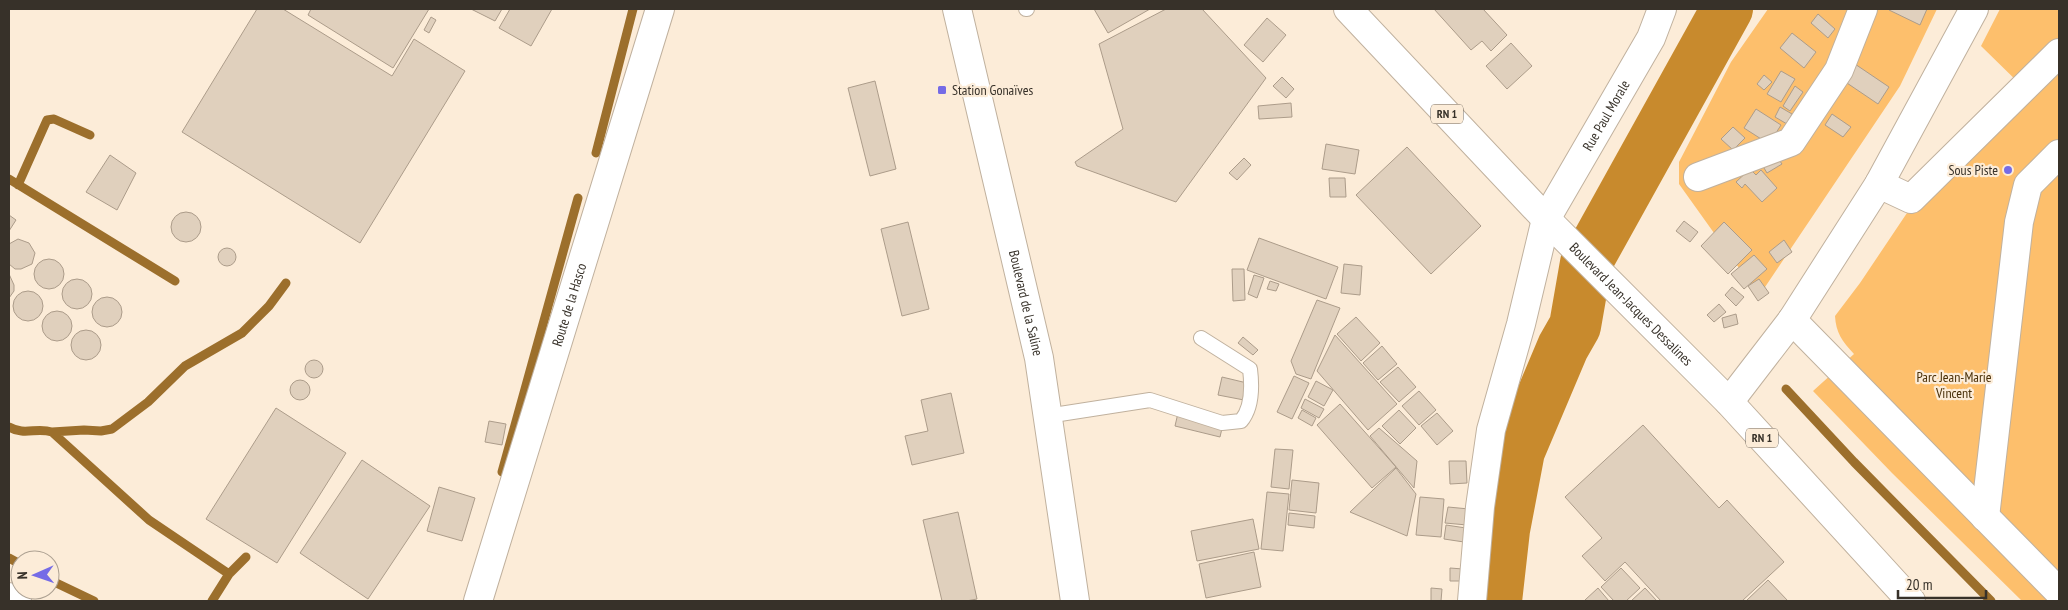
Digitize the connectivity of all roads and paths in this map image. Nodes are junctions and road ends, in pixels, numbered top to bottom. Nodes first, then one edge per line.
1 (660, 9) edge
2 (957, 9) edge
3 (1348, 9) edge
4 (1662, 9) edge
5 (1863, 9) edge
6 (1974, 9) edge
7 (2059, 53) edge
8 (2059, 154) edge
9 (1698, 177) dead end
10 (1879, 184) junction
11 (1546, 219) junction
12 (1792, 320) junction
13 (1201, 338) dead end
14 (1730, 402) junction
15 (1047, 416) junction
16 (1986, 517) junction
17 (2059, 592) edge
18 (9, 597) edge
19 (17, 601) edge
20 (478, 601) edge
21 (1075, 601) edge
22 (1472, 601) edge
23 (1911, 601) edge

1 - 20 street, Route de la Hasco
2 - 15 street, Boulevard de la Saline
3 - 11 street, Boulevard Jean-Jacques Dessalines / RN 1
4 - 11 street, Rue Paul Morale
5 - 9 street
6 - 10 street
7 - 10 street
8 - 16 street
10 - 12 street
11 - 14 street, Boulevard Jean-Jacques Dessalines / RN 1
11 - 22 street, Rue Paul Morale
12 - 14 street
12 - 16 street
13 - 15 lane
14 - 23 street, Boulevard Jean-Jacques Dessalines / RN 1
15 - 21 street, Boulevard de la Saline
16 - 17 street
18 - 19 street

